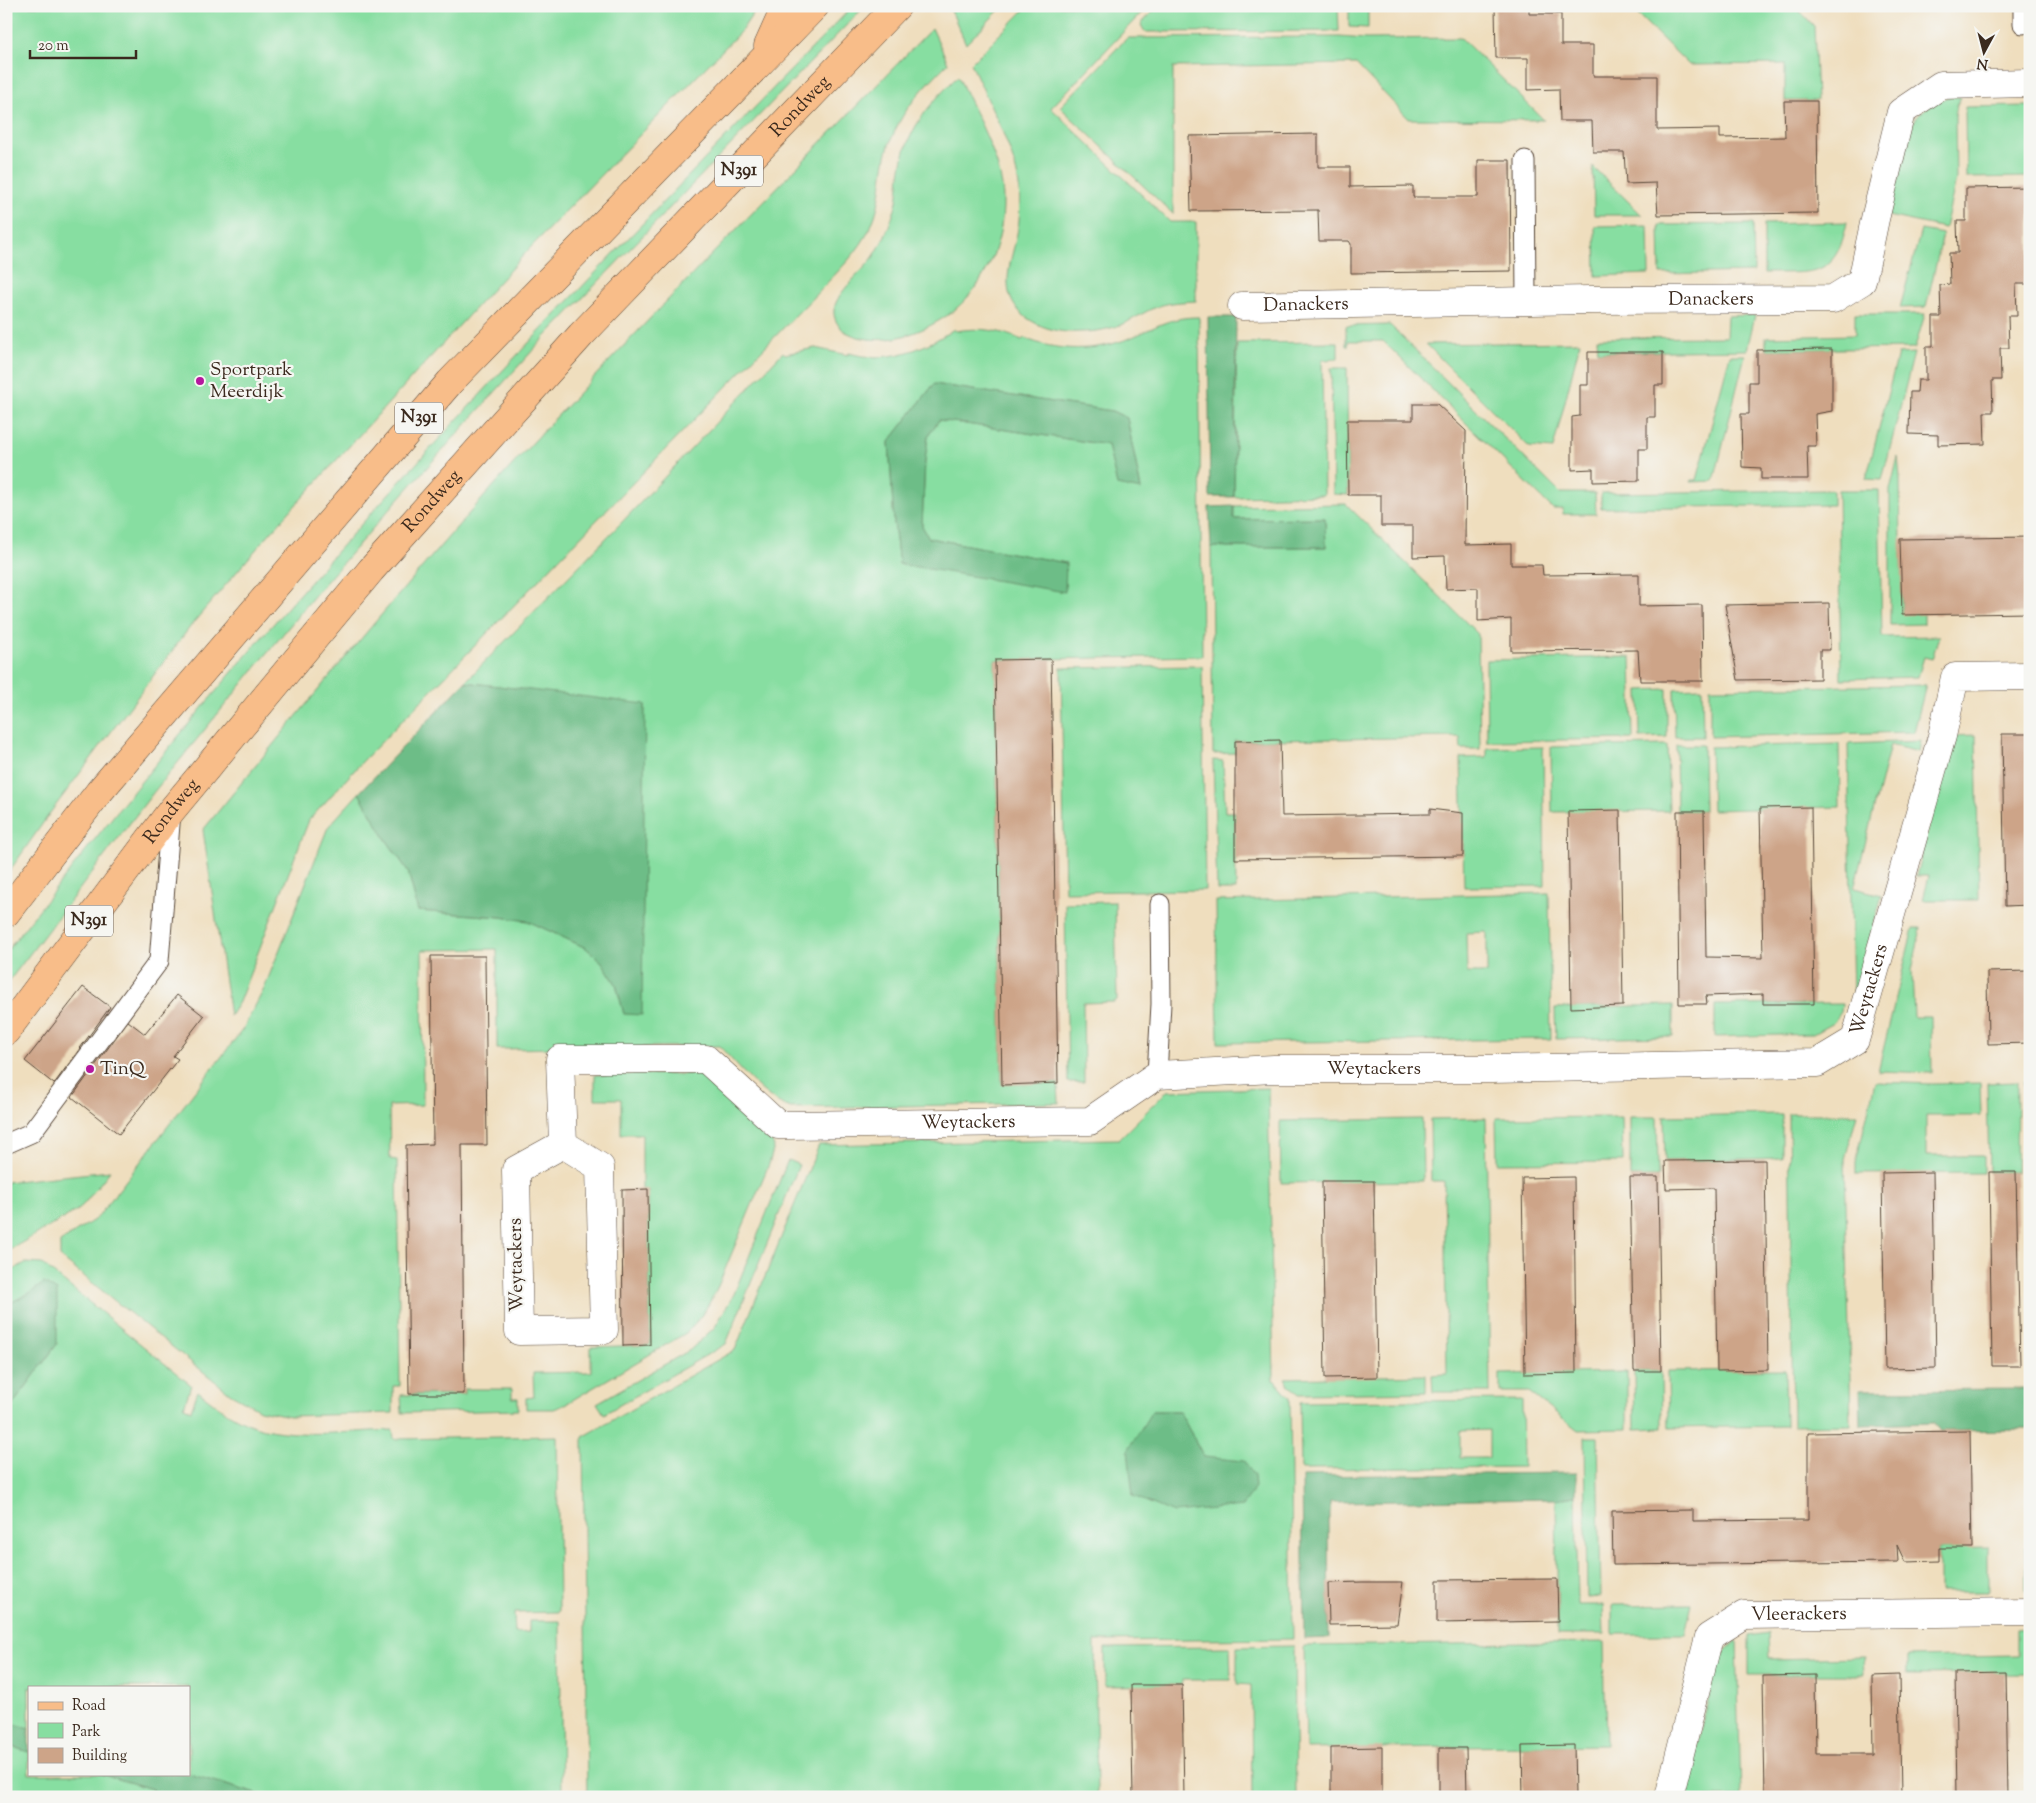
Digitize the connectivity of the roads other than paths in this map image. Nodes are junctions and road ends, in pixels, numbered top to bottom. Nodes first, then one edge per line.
1 (786, 6) edge
2 (815, 6) edge
3 (897, 6) edge
4 (760, 63) junction
5 (2030, 83) edge
6 (1525, 160) dead end
7 (1526, 302) junction
8 (1242, 306) dead end
9 (2030, 676) edge
10 (171, 812) junction
11 (1160, 904) dead end
12 (6, 913) edge
13 (6, 1031) edge
14 (1156, 1075) junction
15 (6, 1144) edge
16 (563, 1144) junction
17 (2030, 1612) edge
18 (1669, 1797) edge

1 - 4 main road
2 - 4 main road, N391
3 - 10 main road, Rondweg / N391
4 - 12 main road, N391
5 - 7 street, Danackers
6 - 7 lane
7 - 8 street, Danackers
9 - 14 street, Weytackers
10 - 13 main road, Rondweg / N391
10 - 15 lane
11 - 14 lane
14 - 16 street, Weytackers
16 - 16 street, Weytackers
17 - 18 street, Vleerackers

